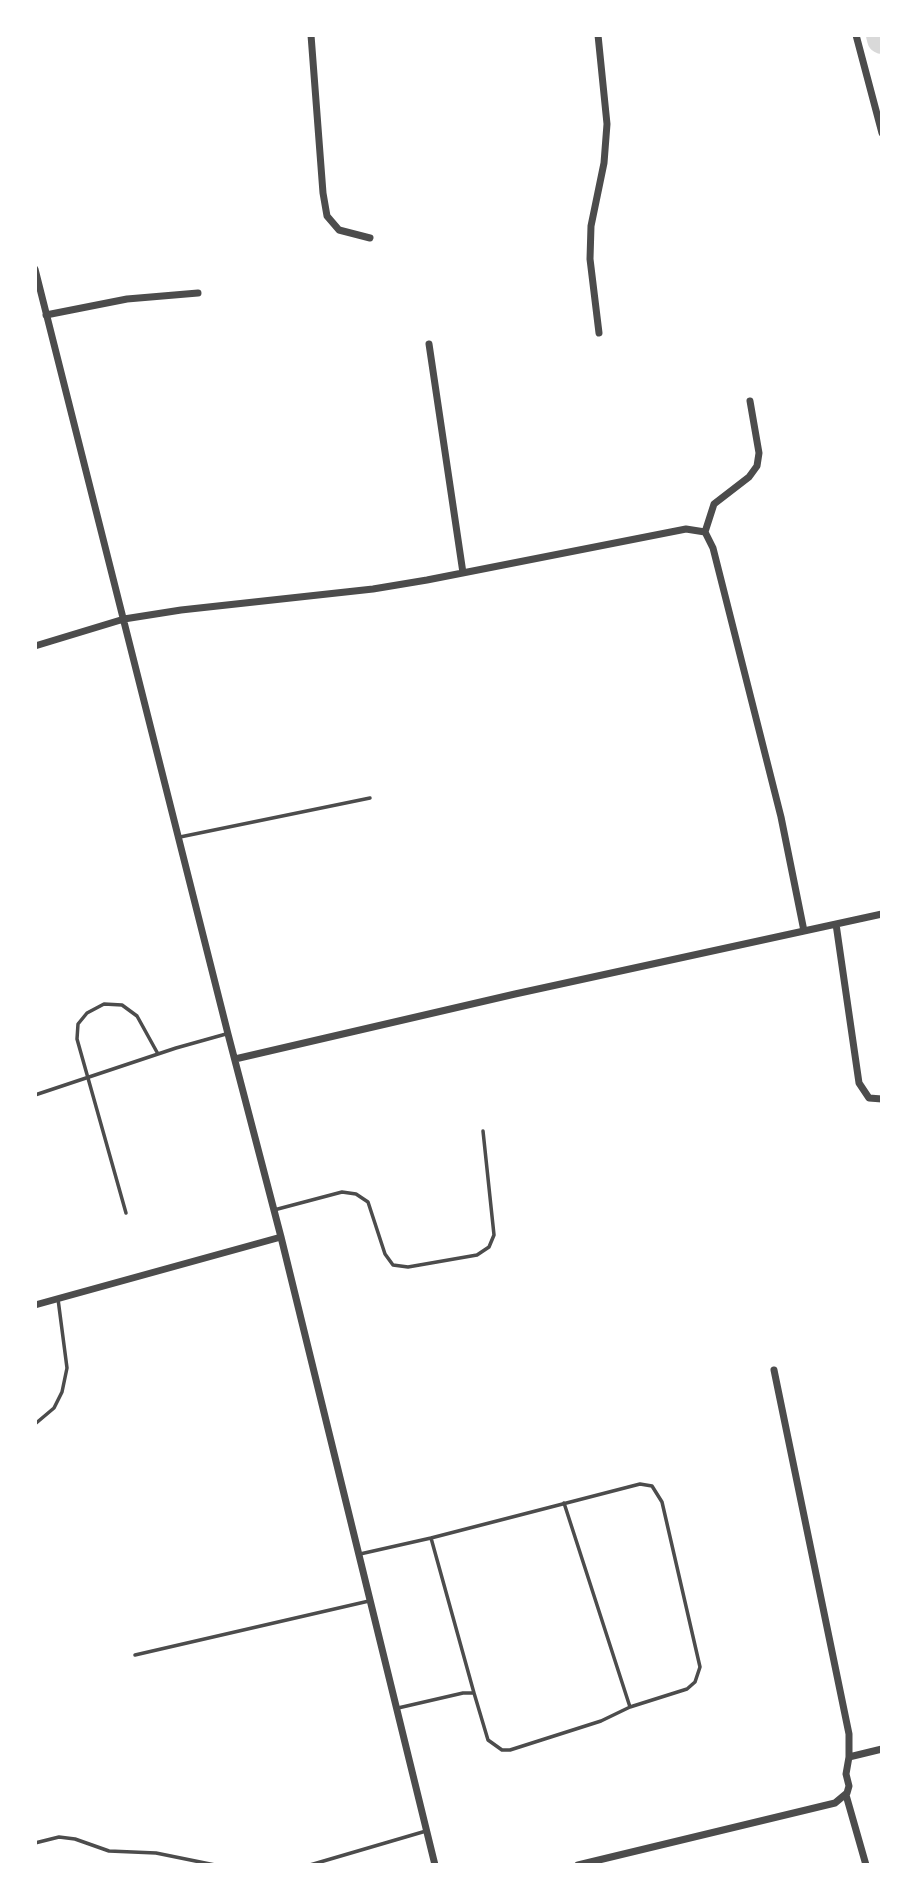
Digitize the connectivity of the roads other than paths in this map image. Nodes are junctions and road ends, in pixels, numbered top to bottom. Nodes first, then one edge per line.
1 (311, 35) edge
2 (598, 35) edge
3 (856, 35) edge
4 (882, 133) edge
5 (370, 238) dead end
6 (35, 269) edge
7 (198, 293) dead end
8 (47, 314) junction
9 (599, 333) dead end
10 (429, 344) dead end
11 (750, 401) dead end
12 (705, 532) junction
13 (463, 573) junction
14 (124, 619) junction
15 (35, 646) edge
16 (370, 798) dead end
17 (178, 838) junction
18 (882, 914) edge
19 (836, 924) junction
20 (804, 931) junction
21 (228, 1034) junction
22 (158, 1054) junction
23 (235, 1059) junction
24 (88, 1076) junction
25 (35, 1094) edge
26 (882, 1099) edge
27 (484, 1131) dead end
28 (274, 1210) junction
29 (126, 1213) dead end
30 (281, 1237) junction
31 (58, 1299) junction
32 (35, 1305) edge
33 (775, 1370) dead end
34 (35, 1424) edge
35 (564, 1503) junction
36 (431, 1538) junction
37 (358, 1554) junction
38 (369, 1601) junction
39 (135, 1655) dead end
40 (474, 1693) junction
41 (630, 1707) junction
42 (396, 1708) junction
43 (882, 1749) edge
44 (849, 1757) junction
45 (846, 1796) junction
46 (426, 1830) junction
47 (35, 1843) edge
48 (215, 1865) edge
49 (310, 1865) edge
50 (435, 1865) edge
51 (578, 1865) edge
52 (866, 1865) edge

1 - 5 street
2 - 9 street
3 - 4 street
6 - 8 street
7 - 8 street
8 - 14 street
10 - 13 street
11 - 12 street
12 - 13 street
12 - 20 street
13 - 14 street
14 - 15 street
14 - 17 street
16 - 17 lane
17 - 21 street
18 - 19 street
19 - 20 street
19 - 26 street
20 - 23 street
21 - 22 lane
21 - 23 street
22 - 24 lane
22 - 24 lane
23 - 28 street
24 - 25 lane
24 - 29 lane
27 - 28 lane
28 - 30 street
30 - 31 street
30 - 37 street
31 - 32 street
31 - 34 lane
33 - 44 street
35 - 36 lane
35 - 41 lane
35 - 41 lane
36 - 37 lane
36 - 40 lane
37 - 38 street
38 - 39 lane
38 - 42 street
40 - 41 lane
40 - 42 lane
42 - 46 street
43 - 44 street
44 - 45 street
45 - 51 street
45 - 52 street
46 - 49 lane
46 - 50 street
47 - 48 lane

